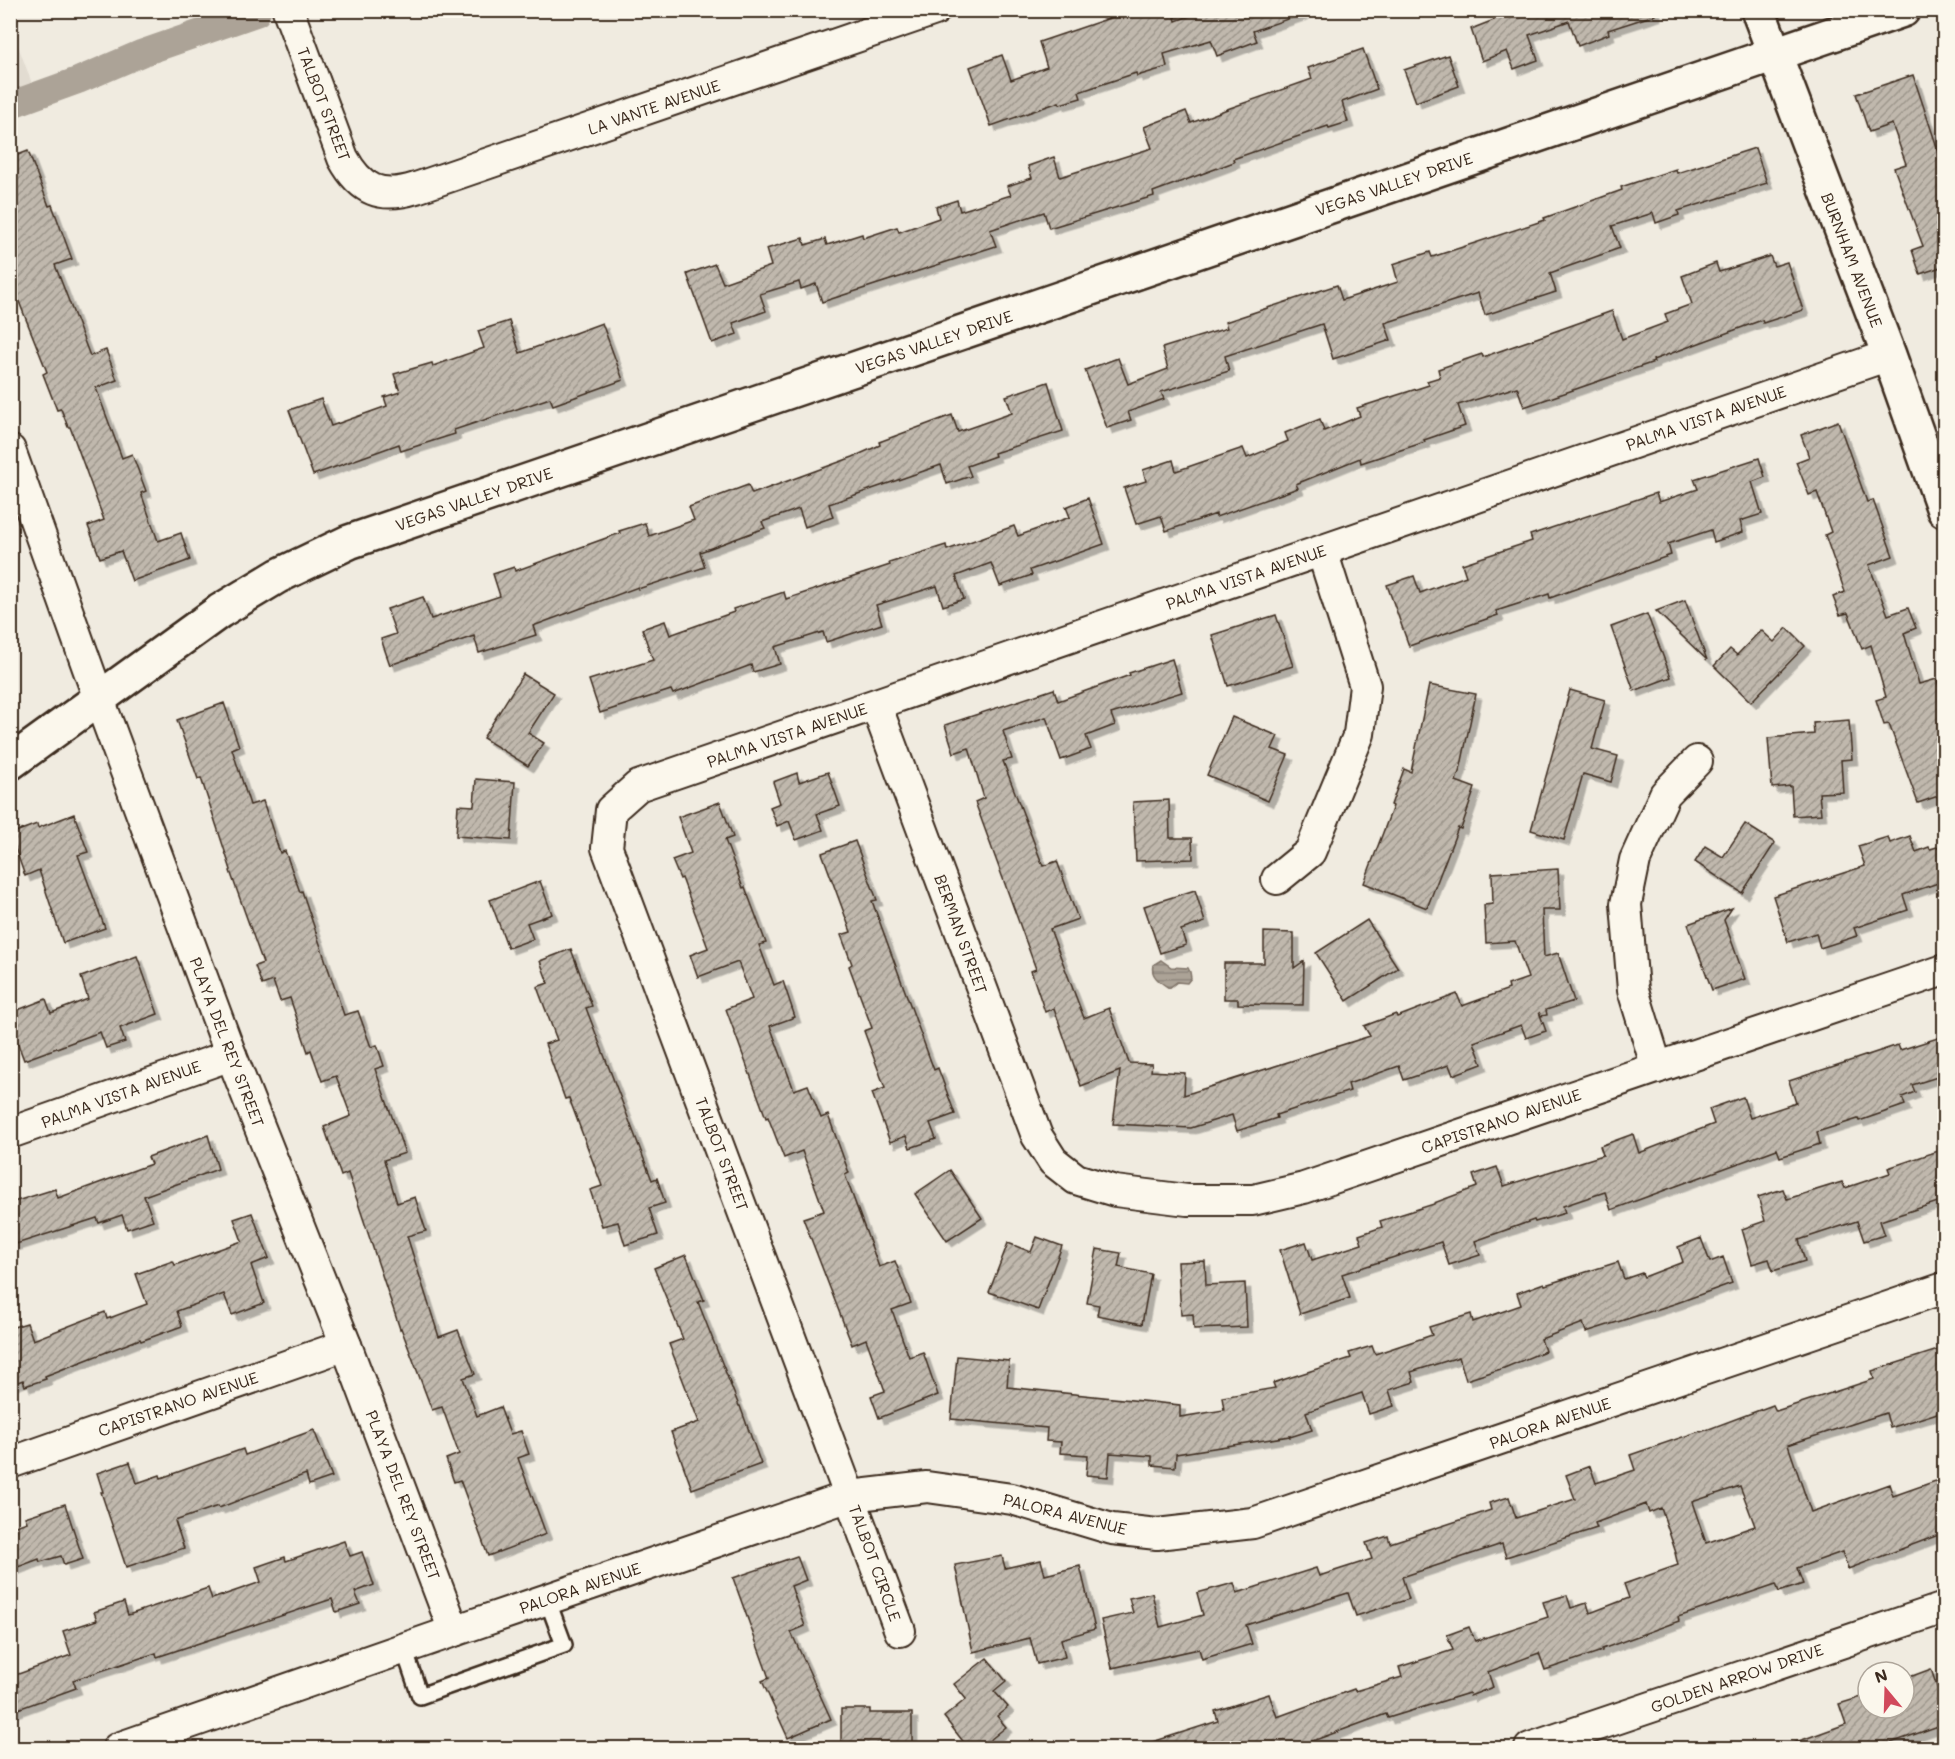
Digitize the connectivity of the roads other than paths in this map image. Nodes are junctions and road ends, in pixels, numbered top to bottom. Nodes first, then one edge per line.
1 (288, 10) edge
2 (935, 10) edge
3 (1758, 10) edge
4 (1903, 10) edge
5 (1774, 54) junction
6 (372, 190) joint
7 (1889, 355) junction
8 (13, 461) edge
9 (1944, 510) edge
10 (1322, 551) junction
11 (99, 699) junction
12 (876, 705) junction
13 (1697, 761) dead end
14 (10, 763) edge
15 (611, 810) joint
16 (1277, 879) dead end
17 (1944, 970) edge
18 (231, 1054) junction
19 (1657, 1068) junction
20 (10, 1133) edge
21 (1053, 1161) joint
22 (1944, 1288) edge
23 (345, 1345) junction
24 (10, 1463) edge
25 (850, 1496) junction
26 (547, 1599) junction
27 (1944, 1608) edge
28 (900, 1630) dead end
29 (454, 1631) junction
30 (404, 1648) junction
31 (118, 1749) edge
32 (1530, 1749) edge

1 - 6 street, TALBOT STREET
2 - 6 street, LA VANTE AVENUE
3 - 5 street, BURNHAM AVENUE
4 - 5 street, VEGAS VALLEY DRIVE
5 - 7 street, BURNHAM AVENUE
5 - 11 street, VEGAS VALLEY DRIVE
7 - 9 street, BURNHAM AVENUE
7 - 10 street, PALMA VISTA AVENUE
8 - 11 street, PLAYA DEL REY STREET
10 - 12 street, PALMA VISTA AVENUE
10 - 16 street
11 - 14 street, VEGAS VALLEY DRIVE
11 - 18 street, PLAYA DEL REY STREET
12 - 15 street, PALMA VISTA AVENUE
12 - 21 street, BERMAN STREET
13 - 19 street
15 - 25 street, TALBOT STREET
17 - 19 street, CAPISTRANO AVENUE
18 - 20 street, PALMA VISTA AVENUE
18 - 23 street, PLAYA DEL REY STREET
19 - 21 street, CAPISTRANO AVENUE
22 - 25 street, PALORA AVENUE
23 - 24 street, CAPISTRANO AVENUE
23 - 29 street, PLAYA DEL REY STREET
25 - 26 street, PALORA AVENUE
25 - 28 street, TALBOT CIRCLE
26 - 29 street, PALORA AVENUE
26 - 30 lane
27 - 32 street, GOLDEN ARROW DRIVE
29 - 30 street, PALORA AVENUE
30 - 31 street, PALORA AVENUE

